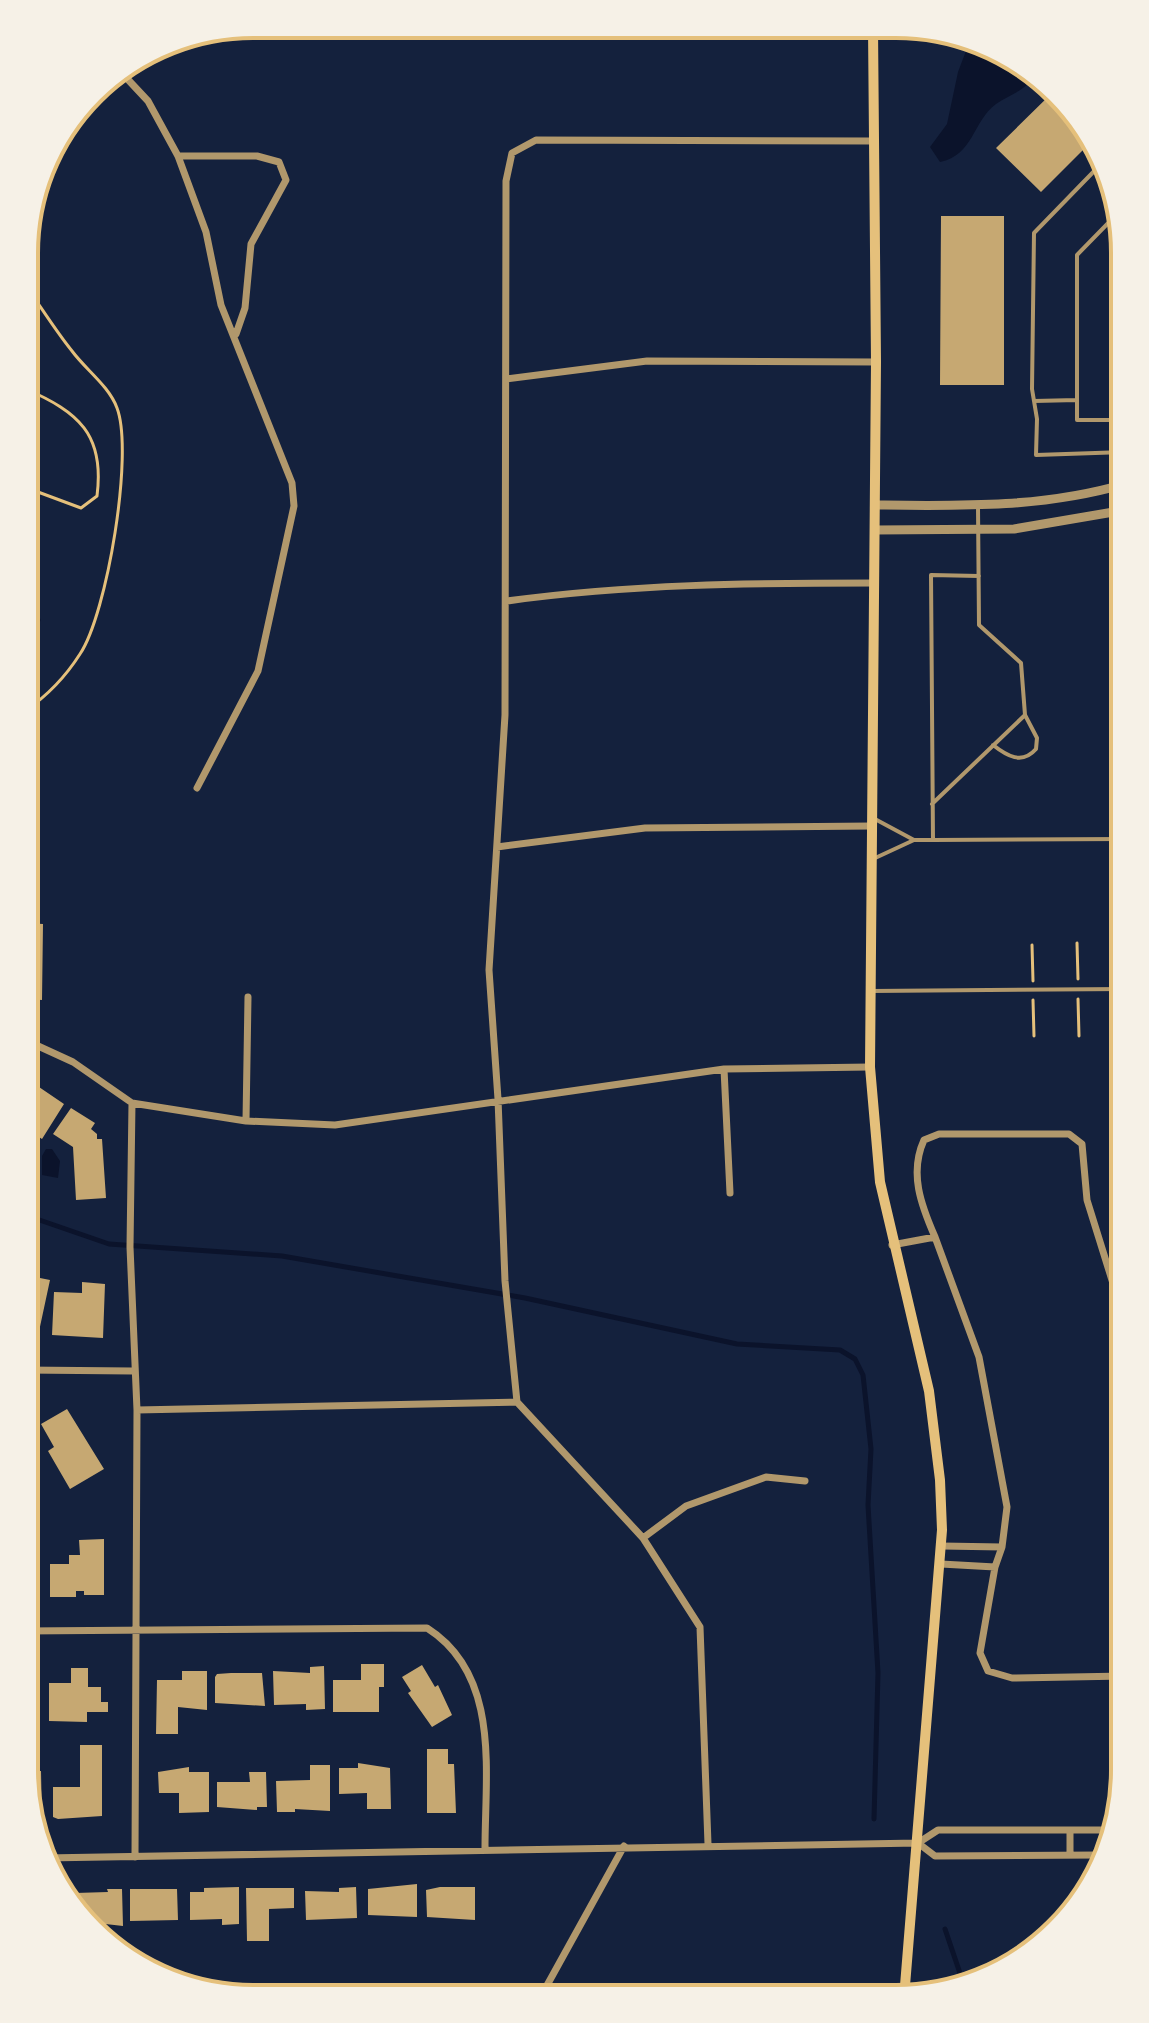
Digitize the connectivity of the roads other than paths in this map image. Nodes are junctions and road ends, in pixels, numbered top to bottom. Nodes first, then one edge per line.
1 (873, 38) edge
2 (127, 79) edge
3 (874, 141) junction
4 (178, 156) junction
5 (1094, 171) edge
6 (1109, 223) edge
7 (236, 335) junction
8 (876, 362) junction
9 (506, 379) junction
10 (1077, 400) junction
11 (1034, 401) junction
12 (1111, 420) edge
13 (1111, 452) edge
14 (1111, 487) edge
15 (875, 505) junction
16 (978, 505) junction
17 (1111, 513) edge
18 (875, 530) junction
19 (978, 530) junction
20 (979, 576) junction
21 (875, 583) junction
22 (507, 601) junction
23 (1025, 715) junction
24 (993, 745) junction
25 (197, 788) dead end
26 (932, 804) junction
27 (871, 822) junction
28 (1111, 839) edge
29 (914, 840) junction
30 (933, 840) junction
31 (497, 847) junction
32 (870, 860) junction
33 (1111, 989) edge
34 (870, 991) junction
35 (248, 997) dead end
36 (38, 1046) edge
37 (870, 1067) junction
38 (724, 1069) junction
39 (498, 1099) junction
40 (132, 1103) junction
41 (246, 1121) junction
42 (730, 1193) dead end
43 (935, 1237) junction
44 (892, 1245) junction
45 (1111, 1277) edge
46 (38, 1370) edge
47 (133, 1371) junction
48 (517, 1402) junction
49 (137, 1410) junction
50 (805, 1481) dead end
51 (643, 1538) junction
52 (942, 1546) junction
53 (1002, 1547) junction
54 (941, 1564) junction
55 (995, 1567) junction
56 (38, 1631) edge
57 (133, 1631) junction
58 (1111, 1676) edge
59 (1070, 1830) junction
60 (1102, 1830) edge
61 (918, 1843) junction
62 (708, 1844) junction
63 (624, 1846) junction
64 (485, 1848) junction
65 (1070, 1855) junction
66 (1094, 1855) edge
67 (135, 1857) junction
68 (57, 1858) edge
69 (547, 1985) edge
70 (905, 1985) edge

1 - 3 main road
2 - 4 street
3 - 8 main road
3 - 9 street
4 - 7 street
4 - 7 street
5 - 11 lane
6 - 10 lane
7 - 25 street
8 - 9 street
8 - 15 main road
9 - 22 street
10 - 11 lane
10 - 12 lane
11 - 13 lane
14 - 16 street
15 - 16 street
15 - 18 main road
16 - 19 lane
17 - 19 street
18 - 19 street
18 - 21 main road
19 - 20 lane
20 - 23 lane
20 - 26 lane
21 - 22 street
21 - 27 main road
22 - 31 street
23 - 24 lane
23 - 24 lane
24 - 26 lane
26 - 30 lane
27 - 29 lane
27 - 31 street
27 - 32 main road
28 - 30 lane
29 - 30 lane
29 - 32 lane
31 - 39 street
32 - 34 main road
33 - 34 lane
34 - 37 main road
35 - 41 street
36 - 40 street
37 - 38 street
37 - 44 main road
38 - 39 street
38 - 42 street
39 - 41 street
39 - 48 street
40 - 41 street
40 - 47 street
43 - 44 street
43 - 45 street
43 - 53 street
44 - 52 main road
46 - 47 street
47 - 49 street
48 - 49 street
48 - 51 street
49 - 57 street
50 - 51 street
51 - 62 street
52 - 53 street
52 - 54 main road
53 - 55 street
54 - 55 street
54 - 61 main road
55 - 58 street
56 - 57 street
57 - 64 street
57 - 67 street
59 - 60 street
59 - 61 street
59 - 65 street
61 - 62 street
61 - 65 street
61 - 70 main road
62 - 63 street
63 - 64 street
63 - 69 street
64 - 67 street
65 - 66 street
67 - 68 street

